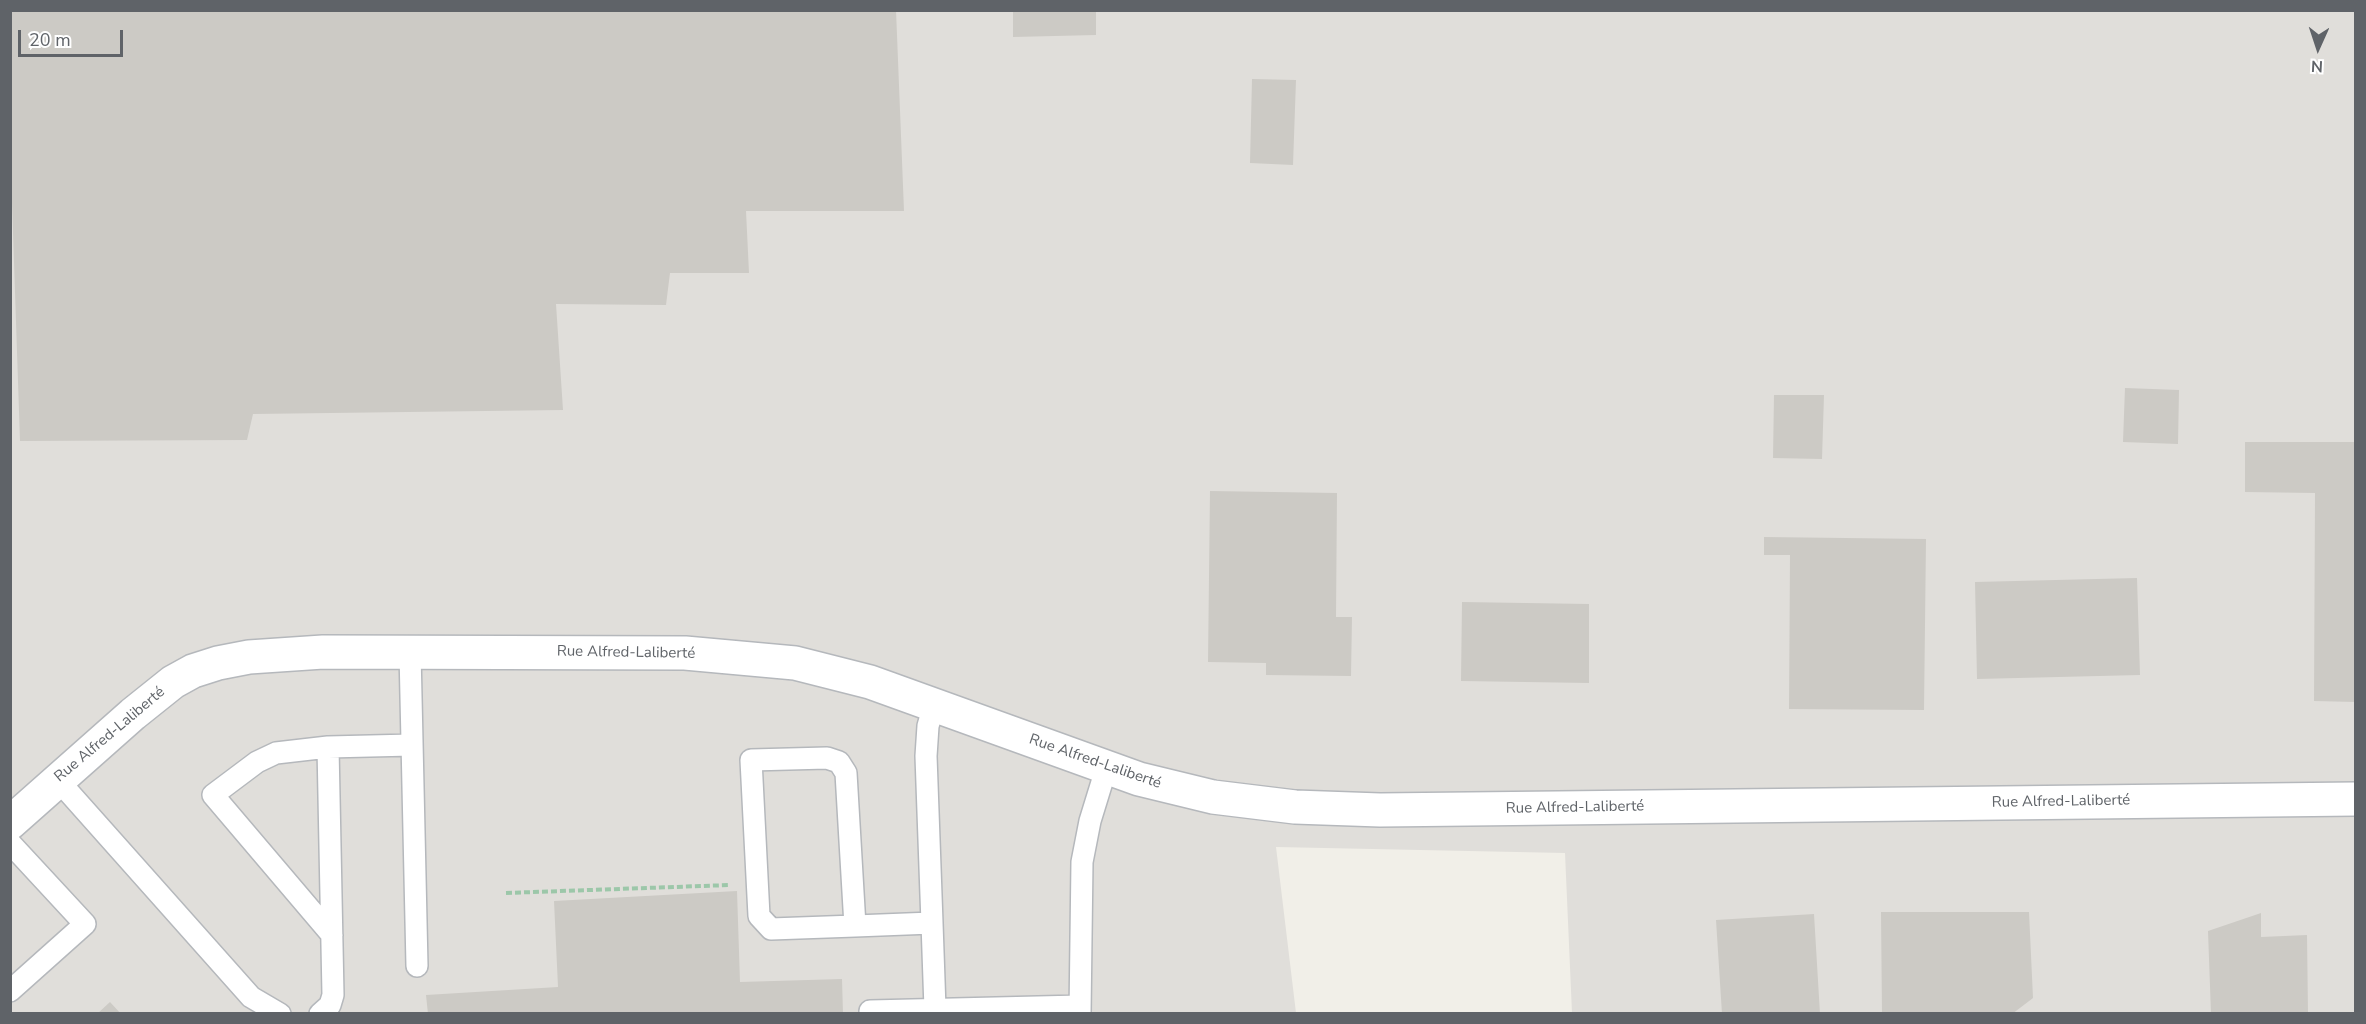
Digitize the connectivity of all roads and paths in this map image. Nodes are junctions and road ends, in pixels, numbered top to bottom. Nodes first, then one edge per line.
1 (410, 652) junction
2 (934, 705) junction
3 (412, 745) junction
4 (328, 747) junction
5 (1106, 769) junction
6 (57, 780) junction
7 (2355, 799) edge
8 (10, 823) edge
9 (10, 843) edge
10 (714, 886) dead end
11 (692, 887) junction
12 (506, 892) dead end
13 (693, 894) dead end
14 (933, 922) junction
15 (855, 926) junction
16 (333, 935) junction
17 (417, 966) dead end
18 (10, 991) edge
19 (935, 1009) junction
20 (1080, 1010) edge
21 (870, 1011) dead end
22 (280, 1014) edge
23 (320, 1014) edge

1 - 2 street, Rue Alfred-Laliberté
1 - 3 lane
1 - 6 street, Rue Alfred-Laliberté
2 - 5 street, Rue Alfred-Laliberté
2 - 14 lane
3 - 4 lane
3 - 17 lane
4 - 16 lane
4 - 16 lane
5 - 7 street, Rue Alfred-Laliberté
5 - 20 lane
6 - 8 street, Rue Alfred-Laliberté
6 - 22 lane
9 - 18 lane
10 - 11 path
11 - 12 path
11 - 13 path
14 - 15 lane
14 - 19 lane
15 - 15 lane
16 - 23 lane
19 - 20 lane
19 - 21 lane

